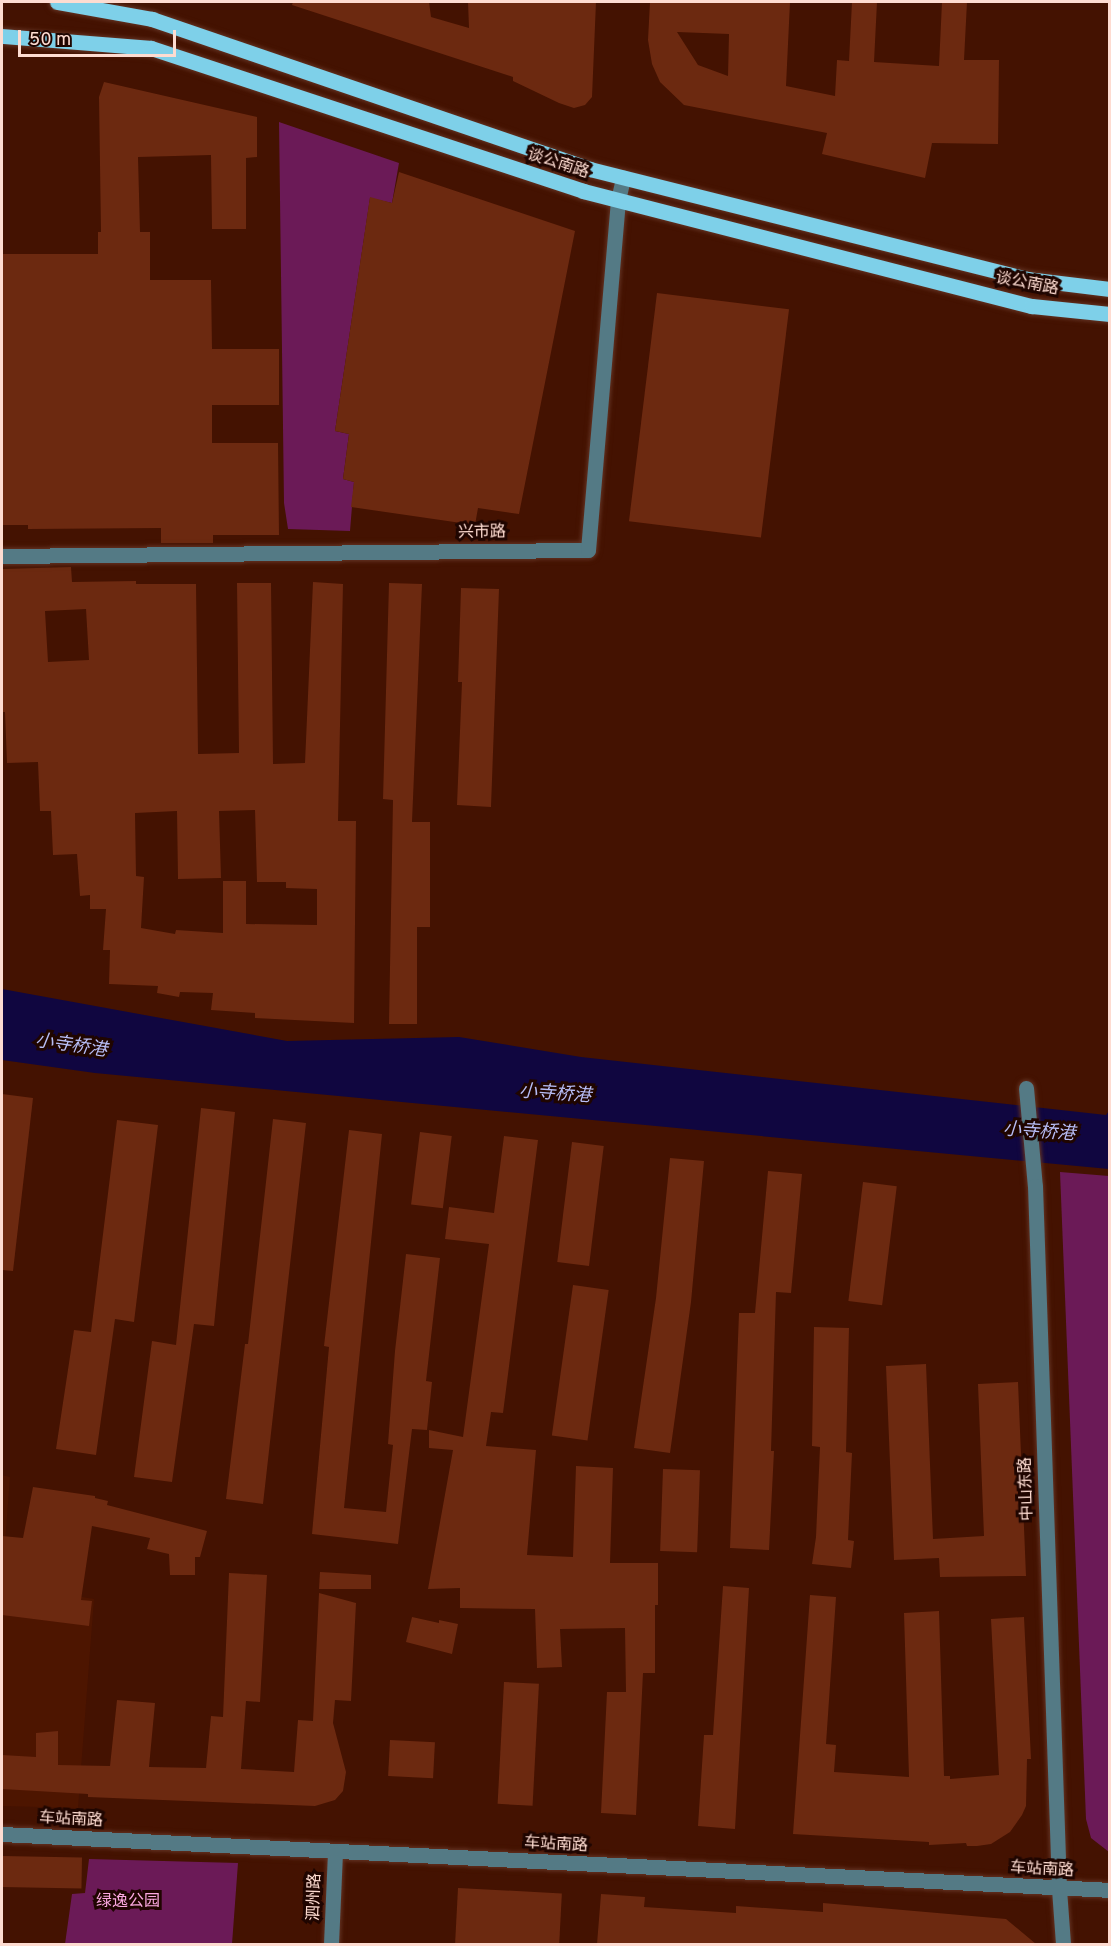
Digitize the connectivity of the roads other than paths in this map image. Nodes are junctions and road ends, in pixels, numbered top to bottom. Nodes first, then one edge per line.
1 (57, 2) edge
2 (2, 36) edge
3 (623, 178) junction
4 (618, 200) junction
5 (1110, 289) edge
6 (1110, 314) edge
7 (2, 556) edge
8 (1026, 1088) dead end
9 (2, 1834) edge
10 (335, 1852) junction
11 (1059, 1889) junction
12 (1110, 1890) edge
13 (332, 1944) edge
14 (1063, 1944) edge

1 - 3 main road, 谈公南路
2 - 4 main road, 谈公南路
3 - 4 street, 兴市路
3 - 5 main road, 谈公南路
4 - 6 main road, 谈公南路
4 - 7 street, 兴市路
8 - 11 street, 中山东路
9 - 10 street, 车站南路
10 - 11 street, 车站南路
10 - 13 street, 泗州路
11 - 12 street, 车站南路
11 - 14 street, 中山东路

